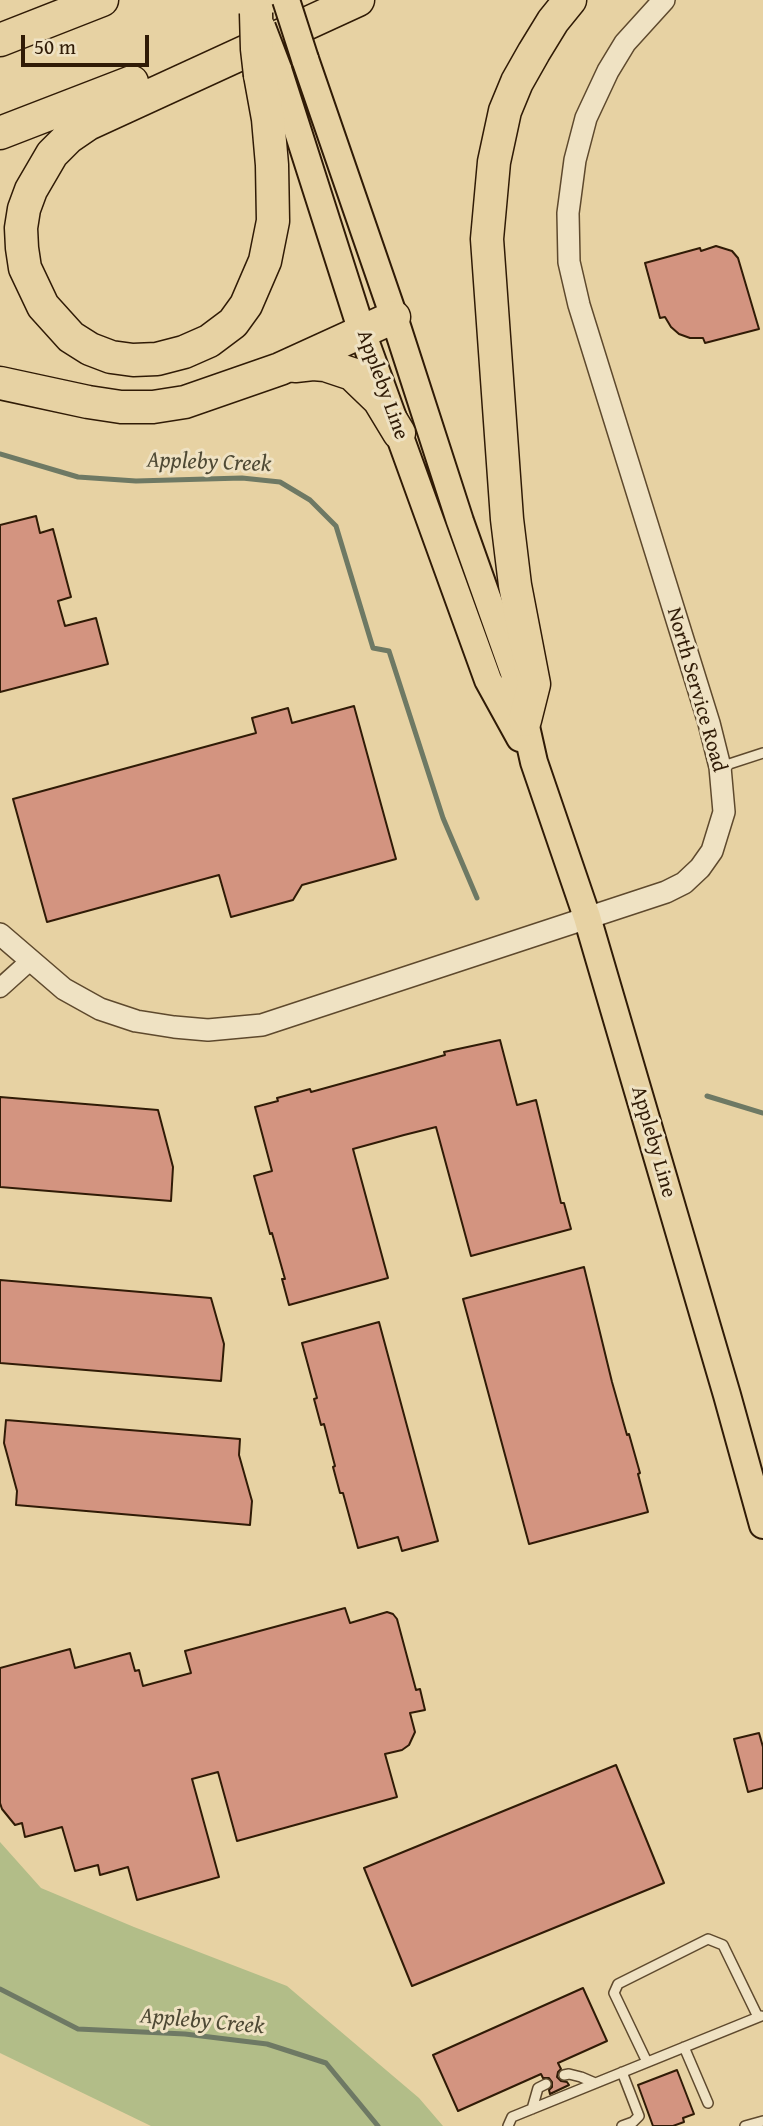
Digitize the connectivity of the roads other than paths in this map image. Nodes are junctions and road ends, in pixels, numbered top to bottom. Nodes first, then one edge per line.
1 (80, 0) edge
2 (102, 0) edge
3 (286, 0) edge
4 (342, 0) edge
5 (358, 0) edge
6 (570, 0) edge
7 (664, 0) edge
8 (254, 6) edge
9 (46, 22) junction
10 (0, 40) edge
11 (269, 72) junction
12 (0, 133) edge
13 (394, 317) junction
14 (362, 332) junction
15 (280, 369) junction
16 (0, 383) edge
17 (399, 433) junction
18 (525, 720) junction
19 (763, 753) edge
20 (534, 762) junction
21 (720, 767) junction
22 (587, 917) junction
23 (0, 934) edge
24 (30, 961) junction
25 (0, 988) edge
26 (763, 1525) edge
27 (760, 2016) edge
28 (684, 2047) junction
29 (647, 2062) junction
30 (622, 2072) junction
31 (564, 2075) dead end
32 (595, 2083) junction
33 (546, 2084) dead end
34 (708, 2103) dead end
35 (532, 2109) junction
36 (763, 2121) edge
37 (508, 2126) edge
38 (622, 2126) edge
39 (746, 2126) edge

1 - 9 highway
2 - 9 highway
3 - 13 main road, Appleby Line, bridge
4 - 12 highway
5 - 11 highway
6 - 18 highway
7 - 21 street, North Service Road
8 - 11 highway, bridge
9 - 10 highway
11 - 14 main road, Appleby Line
13 - 14 highway
13 - 18 main road, Appleby Line
14 - 15 highway
14 - 17 main road, Appleby Line
15 - 16 highway
15 - 17 highway
17 - 20 main road, Appleby Line
18 - 20 main road, Appleby Line
19 - 21 lane
20 - 22 main road, Appleby Line
21 - 22 street, North Service Road
22 - 24 street, North Service Road
22 - 26 main road, Appleby Line
23 - 24 street, North Service Road
24 - 25 street
27 - 28 lane
27 - 29 lane
28 - 29 lane
28 - 34 lane
29 - 30 lane
30 - 32 lane
30 - 38 lane
31 - 32 lane
32 - 35 lane
33 - 35 lane
35 - 37 lane
36 - 39 lane

